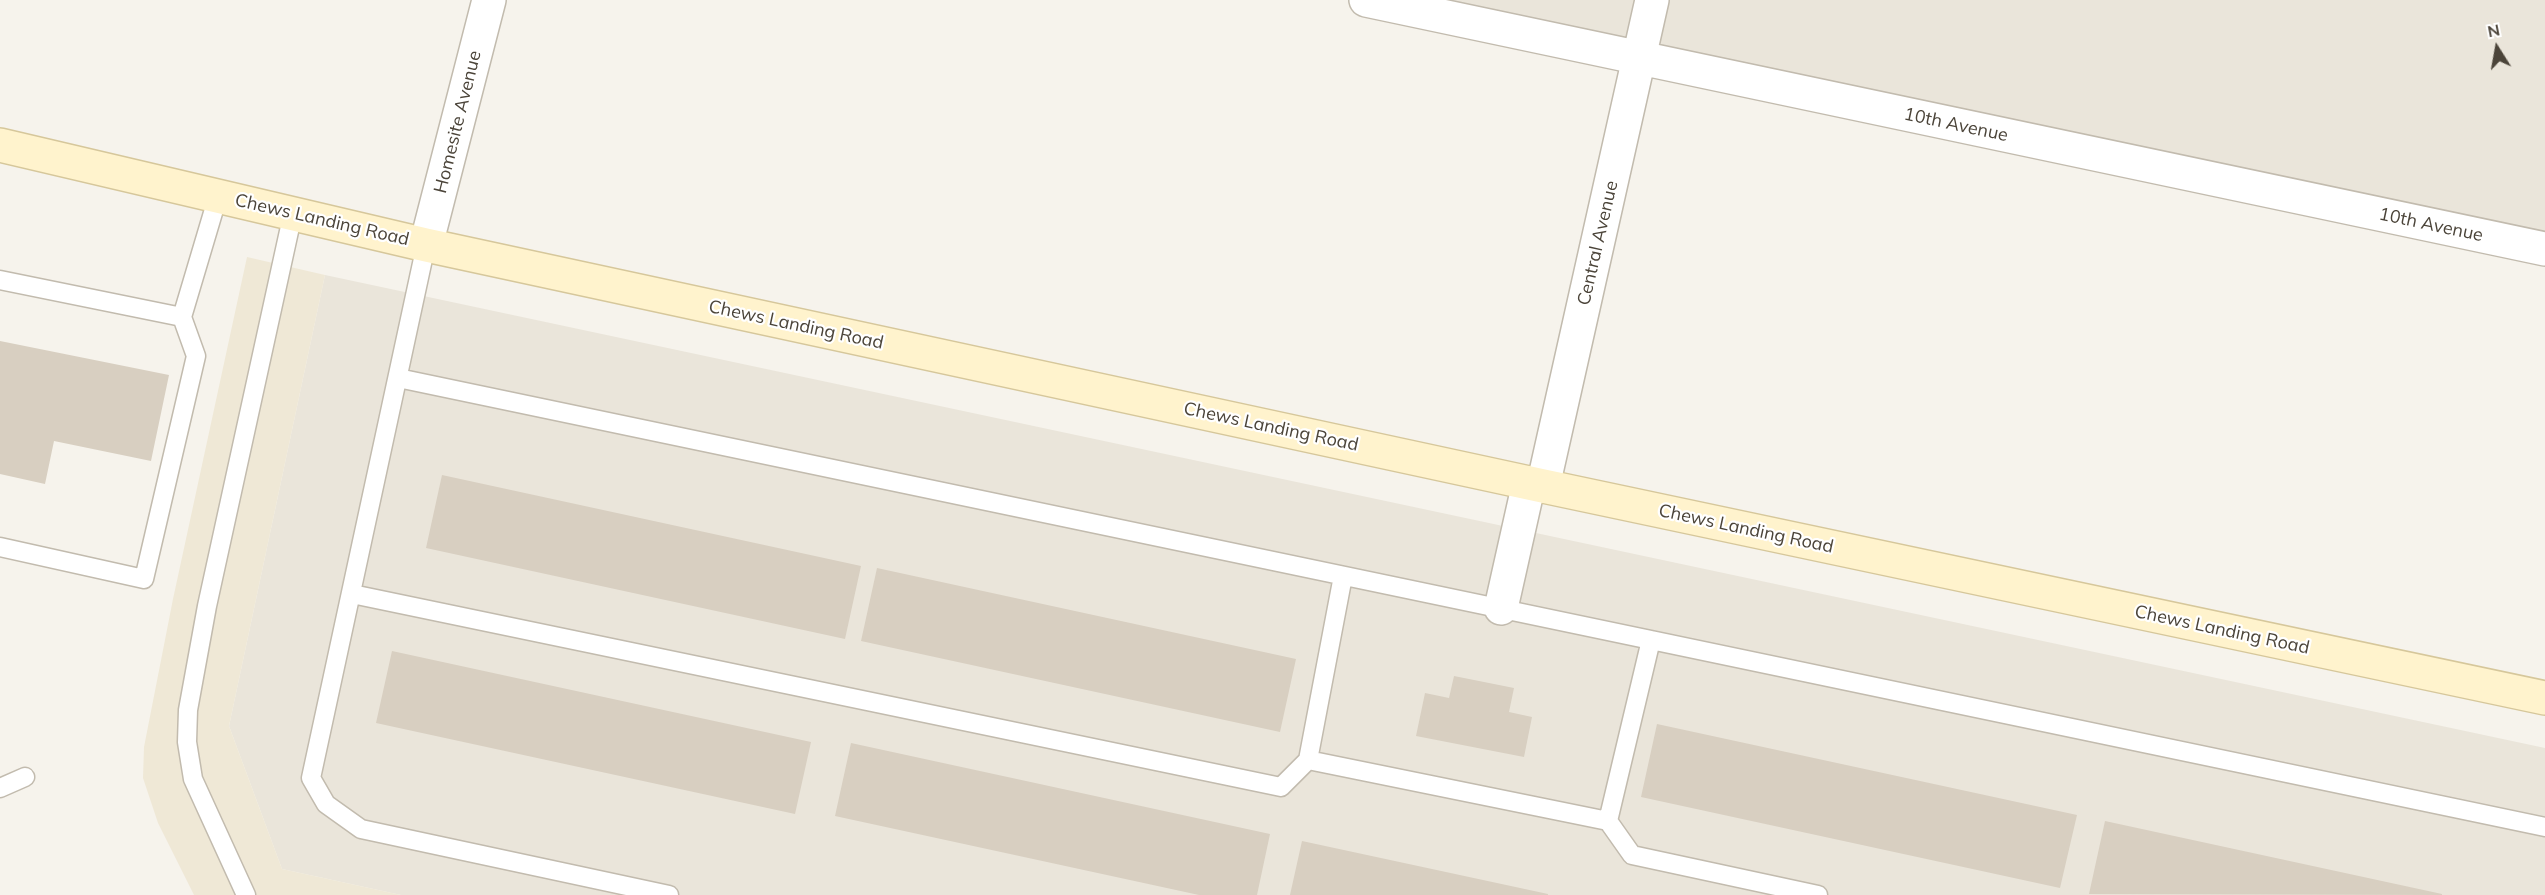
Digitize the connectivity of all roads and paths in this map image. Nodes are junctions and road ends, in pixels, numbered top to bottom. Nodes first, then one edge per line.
1 (489, 0) edge
2 (1366, 0) edge
3 (1652, 0) edge
4 (1639, 58) junction
5 (0, 144) edge
6 (218, 196) junction
7 (293, 213) junction
8 (426, 245) junction
9 (2545, 249) edge
10 (0, 280) edge
11 (182, 317) junction
12 (398, 378) junction
13 (1536, 485) junction
14 (0, 547) edge
15 (1343, 576) junction
16 (352, 594) junction
17 (1500, 608) junction
18 (1651, 640) junction
19 (2545, 698) edge
20 (1308, 760) junction
21 (25, 777) dead end
22 (0, 788) edge
23 (1608, 821) junction
24 (2545, 827) edge
25 (246, 895) edge
26 (669, 895) edge
27 (1818, 895) edge

1 - 8 street, Homesite Avenue
2 - 4 street, 10th Avenue
3 - 4 street, Central Avenue
4 - 9 street, 10th Avenue
4 - 13 street, Central Avenue
5 - 6 street, Chews Landing Road
6 - 7 street, Chews Landing Road
6 - 11 lane
7 - 8 street, Chews Landing Road
7 - 25 lane
8 - 12 lane
8 - 13 street, Chews Landing Road
10 - 11 lane
11 - 14 lane
12 - 15 lane
12 - 16 lane
13 - 17 street, Central Avenue
13 - 19 street, Chews Landing Road
15 - 17 lane
15 - 20 lane
16 - 20 lane
16 - 26 lane
17 - 18 lane
18 - 23 lane
18 - 24 lane
20 - 23 lane
21 - 22 lane
23 - 27 lane

